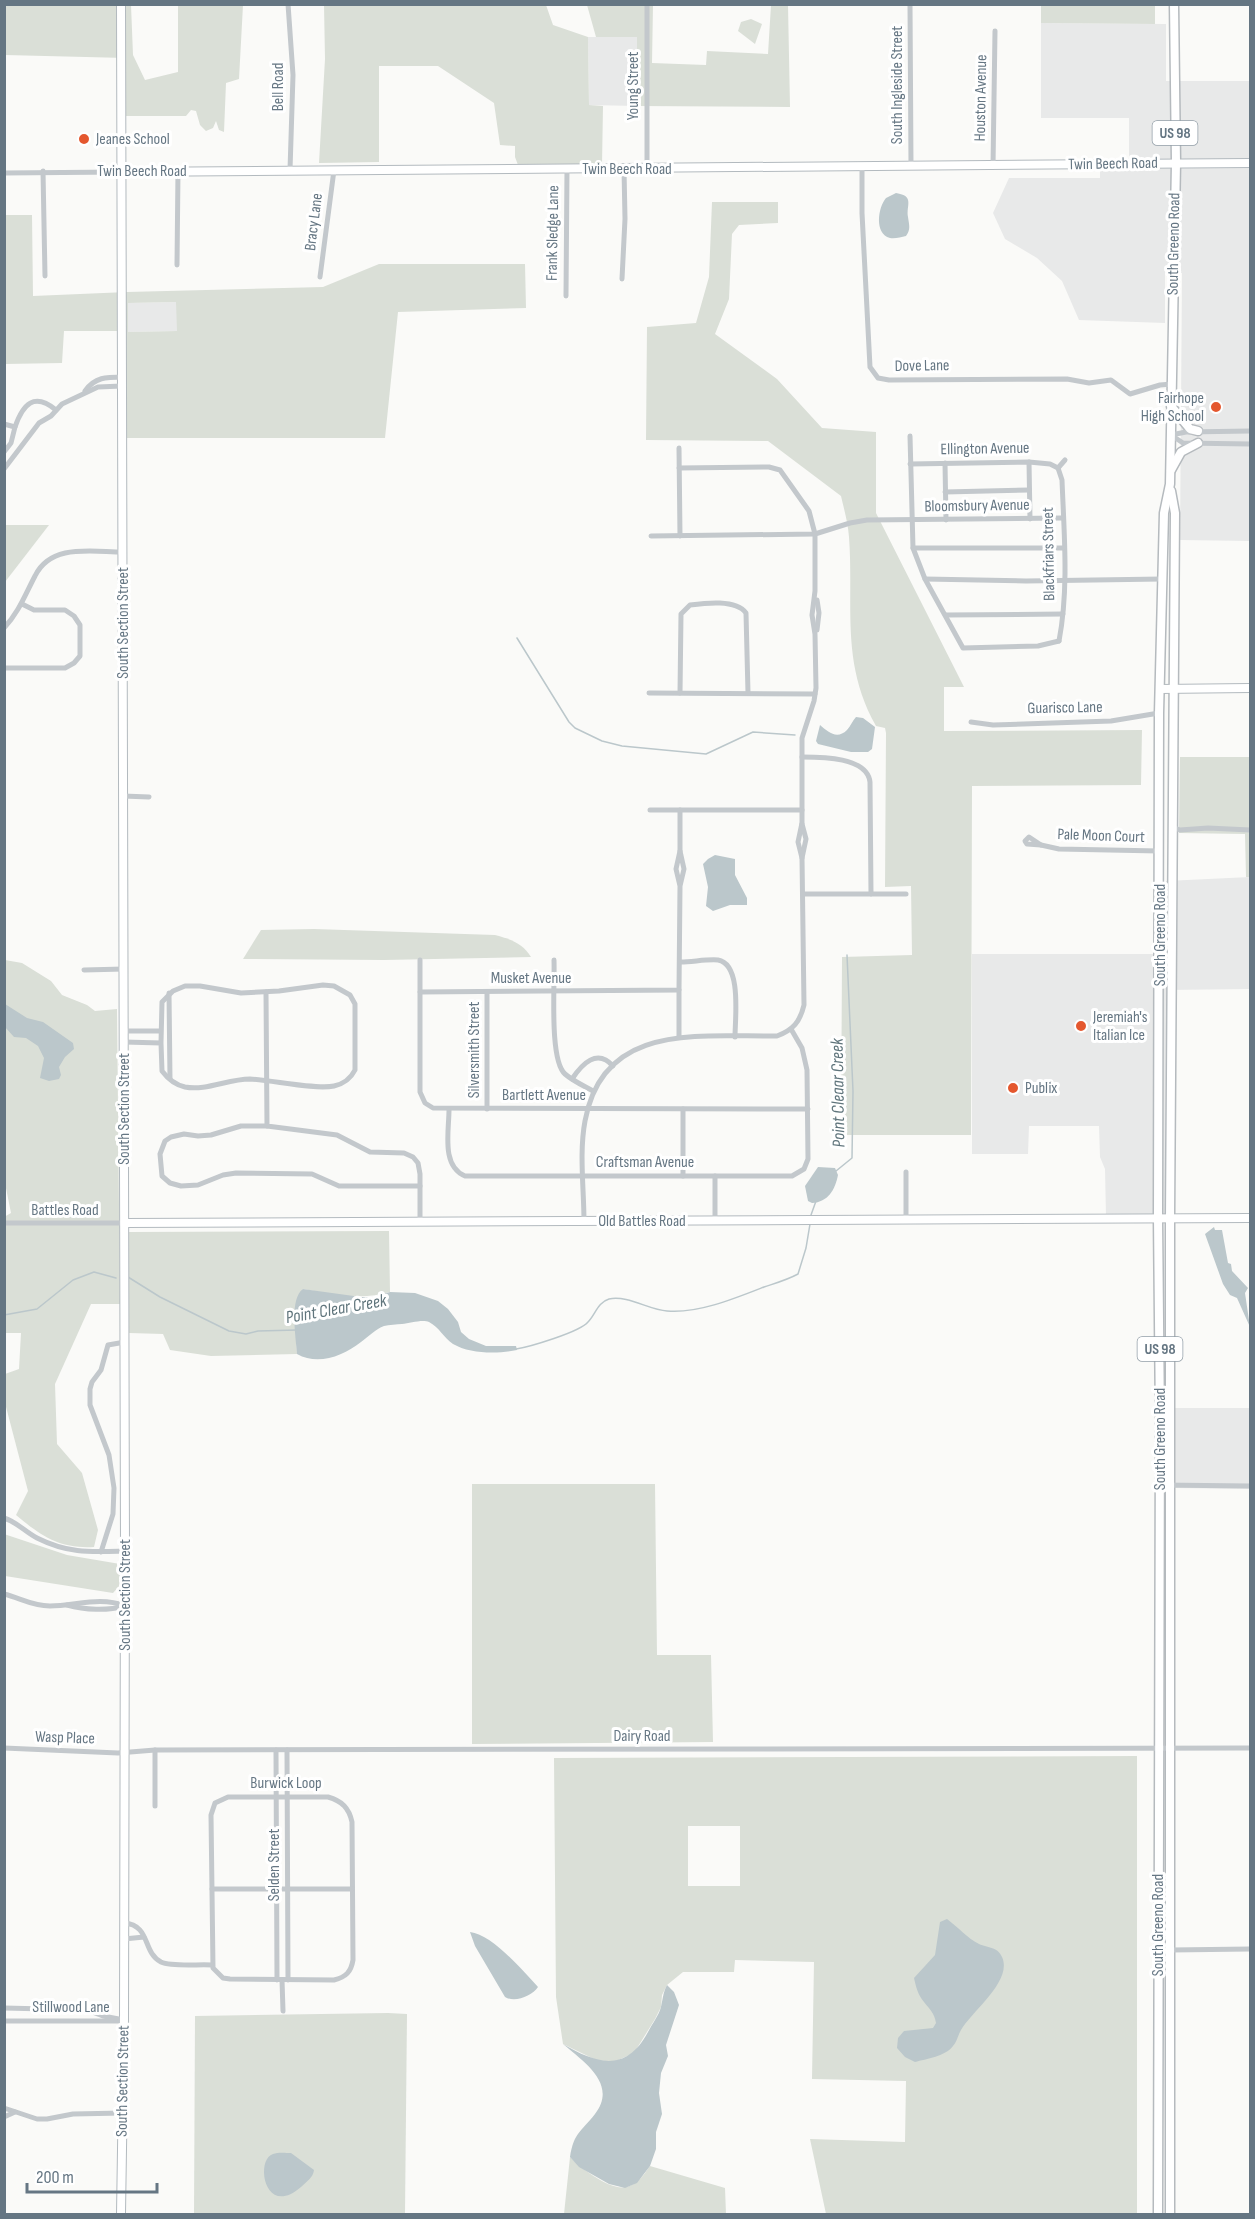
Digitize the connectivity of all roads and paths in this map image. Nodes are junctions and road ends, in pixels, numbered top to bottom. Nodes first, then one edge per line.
1 (121, 4) edge
2 (288, 4) edge
3 (647, 4) edge
4 (910, 4) edge
5 (1174, 4) edge
6 (995, 31) dead end
7 (1176, 163) junction
8 (1251, 163) edge
9 (910, 166) junction
10 (993, 166) junction
11 (647, 168) junction
12 (862, 168) junction
13 (567, 169) junction
14 (624, 169) junction
15 (290, 170) junction
16 (334, 170) junction
17 (43, 171) junction
18 (178, 171) junction
19 (4, 172) edge
20 (121, 172) junction
21 (177, 265) dead end
22 (45, 276) dead end
23 (320, 277) dead end
24 (622, 279) dead end
25 (566, 296) dead end
26 (123, 377) junction
27 (1172, 384) junction
28 (122, 386) junction
29 (84, 393) junction
30 (1171, 406) junction
31 (56, 410) junction
32 (4, 424) edge
33 (15, 427) junction
34 (1198, 431) junction
35 (1251, 431) edge
36 (1171, 435) junction
37 (910, 436) dead end
38 (1197, 443) junction
39 (1251, 444) edge
40 (679, 448) dead end
41 (4, 452) edge
42 (1065, 460) dead end
43 (1029, 462) junction
44 (945, 463) junction
45 (910, 464) junction
46 (679, 468) junction
47 (1058, 468) junction
48 (4, 469) edge
49 (1170, 474) junction
50 (1170, 484) junction
51 (1029, 490) junction
52 (945, 492) junction
53 (1062, 518) junction
54 (1030, 519) junction
55 (911, 520) junction
56 (946, 520) junction
57 (815, 534) junction
58 (651, 536) dead end
59 (680, 536) junction
60 (913, 548) junction
61 (1063, 548) junction
62 (123, 552) junction
63 (925, 579) junction
64 (1162, 579) junction
65 (1064, 580) junction
66 (22, 604) junction
67 (1063, 614) junction
68 (946, 615) junction
69 (4, 628) edge
70 (1059, 641) junction
71 (1064, 647) dead end
72 (4, 668) edge
73 (1251, 688) edge
74 (1160, 689) junction
75 (1173, 689) junction
76 (649, 693) dead end
77 (680, 693) junction
78 (747, 693) junction
79 (815, 694) junction
80 (1159, 713) junction
81 (971, 722) dead end
82 (802, 757) junction
83 (123, 796) junction
84 (149, 798) dead end
85 (650, 810) dead end
86 (680, 810) junction
87 (802, 810) junction
88 (1172, 827) junction
89 (1251, 830) edge
90 (1041, 845) dead end
91 (1159, 851) junction
92 (803, 894) junction
93 (871, 894) junction
94 (906, 894) dead end
95 (420, 960) dead end
96 (554, 960) dead end
97 (681, 962) junction
98 (124, 969) junction
99 (84, 970) dead end
100 (1160, 972) junction
101 (1172, 972) junction
102 (679, 990) junction
103 (555, 991) junction
104 (266, 992) junction
105 (420, 992) junction
106 (487, 992) junction
107 (169, 993) junction
108 (791, 1029) junction
109 (124, 1031) junction
110 (160, 1032) junction
111 (169, 1034) junction
112 (679, 1037) junction
113 (735, 1037) junction
114 (124, 1042) junction
115 (160, 1043) junction
116 (613, 1066) junction
117 (170, 1079) junction
118 (572, 1079) junction
119 (267, 1081) junction
120 (593, 1091) junction
121 (488, 1109) junction
122 (588, 1109) junction
123 (683, 1109) junction
124 (808, 1109) junction
125 (449, 1110) junction
126 (267, 1126) junction
127 (906, 1172) dead end
128 (584, 1176) junction
129 (682, 1176) junction
130 (715, 1176) junction
131 (420, 1185) junction
132 (1158, 1218) junction
133 (1170, 1218) junction
134 (1251, 1218) edge
135 (906, 1220) junction
136 (715, 1221) junction
137 (420, 1222) junction
138 (584, 1222) junction
139 (4, 1223) edge
140 (125, 1223) junction
141 (125, 1342) junction
142 (1160, 1485) junction
143 (1170, 1485) junction
144 (1251, 1486) edge
145 (4, 1518) edge
146 (125, 1551) junction
147 (100, 1552) junction
148 (4, 1594) edge
149 (4, 1599) edge
150 (15, 1599) junction
151 (124, 1606) junction
152 (4, 1748) edge
153 (1160, 1748) junction
154 (1170, 1748) junction
155 (1251, 1748) edge
156 (155, 1750) junction
157 (276, 1750) junction
158 (287, 1750) junction
159 (125, 1751) junction
160 (276, 1796) junction
161 (287, 1797) junction
162 (155, 1806) dead end
163 (212, 1888) junction
164 (277, 1888) junction
165 (288, 1888) junction
166 (352, 1889) junction
167 (124, 1923) junction
168 (144, 1937) junction
169 (124, 1939) junction
170 (1251, 1949) edge
171 (1171, 1950) junction
172 (212, 1965) junction
173 (282, 1980) junction
174 (4, 2008) edge
175 (283, 2011) dead end
176 (1158, 2015) junction
177 (1172, 2016) junction
178 (124, 2020) junction
179 (4, 2021) edge
180 (4, 2108) edge
181 (15, 2112) junction
182 (123, 2113) junction
183 (4, 2117) edge
184 (121, 2214) edge
185 (1158, 2214) edge
186 (1170, 2214) edge

1 - 20 street, South Section Street
2 - 15 street, Bell Road
3 - 11 street, Young Street
4 - 9 street, South Ingleside Street
5 - 7 main road, South Greeno Road / US 98
6 - 10 street, Houston Avenue
7 - 8 street, Twin Beech Road
7 - 10 street, Twin Beech Road
7 - 27 main road, South Greeno Road / US 98
9 - 10 street, Twin Beech Road
9 - 12 street, Twin Beech Road
11 - 12 street, Twin Beech Road
11 - 14 street, Twin Beech Road
12 - 27 street, Dove Lane
13 - 14 street, Twin Beech Road
13 - 16 street, Twin Beech Road
13 - 25 street, Frank Sledge Lane
14 - 24 street
15 - 16 street, Twin Beech Road
15 - 18 street, Twin Beech Road
16 - 23 street, Bracy Lane
17 - 19 street, Twin Beech Road
17 - 20 street, Twin Beech Road
17 - 22 street
18 - 20 street, Twin Beech Road
18 - 21 street
20 - 26 street, South Section Street
26 - 28 street, South Section Street
26 - 29 street
27 - 30 main road, South Greeno Road / US 98
28 - 29 street
28 - 62 street, South Section Street
29 - 31 street
30 - 34 main road
30 - 36 main road, South Greeno Road / US 98
31 - 33 street
31 - 48 street
32 - 33 street
33 - 41 street
34 - 35 street
34 - 36 street
36 - 38 street
36 - 49 main road, South Greeno Road / US 98
37 - 45 street
38 - 39 street
38 - 49 main road
40 - 46 street
42 - 47 street
43 - 44 street, Ellington Avenue
43 - 47 street, Ellington Avenue
43 - 51 street
44 - 45 street, Ellington Avenue
44 - 52 street
45 - 55 street
46 - 57 street
46 - 59 street
47 - 53 street, Blackfriars Street
49 - 50 main road, South Greeno Road / US 98
50 - 64 main road, South Greeno Road / US 98
50 - 75 main road, South Greeno Road / US 98
51 - 52 street
51 - 54 street
52 - 56 street
53 - 54 street, Bloomsbury Avenue
53 - 61 street, Blackfriars Street
54 - 56 street, Bloomsbury Avenue
55 - 56 street, Bloomsbury Avenue
55 - 57 street, Bloomsbury Avenue
55 - 60 street
57 - 59 street, Bloomsbury Avenue
57 - 79 street
58 - 59 street, Bloomsbury Avenue
60 - 61 street
60 - 63 street
61 - 65 street, Blackfriars Street
62 - 66 street
62 - 83 street, South Section Street
63 - 65 street
63 - 68 street
64 - 65 street
64 - 74 main road, South Greeno Road / US 98
65 - 67 street, Blackfriars Street
66 - 69 street
66 - 72 street
67 - 68 street
67 - 70 street, Blackfriars Street
68 - 70 street
70 - 71 street
73 - 75 street
74 - 75 street
74 - 80 main road, South Greeno Road / US 98
75 - 88 main road, South Greeno Road / US 98
76 - 77 street
77 - 78 street
77 - 78 street
78 - 79 street
79 - 82 street
80 - 81 street, Guarisco Lane
80 - 91 main road, South Greeno Road / US 98
82 - 87 street
82 - 93 street
83 - 84 street
83 - 98 street, South Section Street
85 - 86 street
86 - 87 street
86 - 97 street
87 - 92 street
88 - 89 street
88 - 101 main road, South Greeno Road / US 98
90 - 91 street, Pale Moon Court
91 - 100 main road, South Greeno Road / US 98
92 - 93 street
92 - 108 street
93 - 94 street
95 - 105 street, Bartlett Avenue
96 - 103 street
97 - 102 street
97 - 113 street
98 - 99 street
98 - 109 street, South Section Street
100 - 101 street
100 - 132 main road, South Greeno Road / US 98
101 - 133 main road, South Greeno Road / US 98
102 - 103 street, Musket Avenue
102 - 112 street
103 - 106 street, Musket Avenue
103 - 118 street
104 - 107 street
104 - 119 street
104 - 119 street
105 - 106 street, Musket Avenue
105 - 125 street, Bartlett Avenue
106 - 121 street, Silversmith Street
107 - 110 street
107 - 111 street
108 - 113 street
108 - 124 street, Craftsman Avenue
109 - 110 street
109 - 114 street, South Section Street
110 - 111 street
110 - 115 street
111 - 117 street
112 - 113 street
112 - 116 street
114 - 115 street
114 - 140 street, South Section Street
115 - 117 street
116 - 118 street
116 - 120 street
117 - 119 street
118 - 120 street
119 - 126 street
120 - 122 street
121 - 122 street, Bartlett Avenue
121 - 125 street, Bartlett Avenue
122 - 123 street, Bartlett Avenue
122 - 128 street
123 - 124 street, Bartlett Avenue
123 - 129 street
124 - 130 street, Craftsman Avenue
125 - 128 street, Craftsman Avenue
126 - 131 street
126 - 131 street
127 - 135 street
128 - 129 street, Craftsman Avenue
128 - 138 street
129 - 130 street, Craftsman Avenue
130 - 136 street
131 - 137 street
132 - 133 street, Old Battles Road
132 - 135 street, Old Battles Road
132 - 142 main road, South Greeno Road / US 98
133 - 134 street, Old Battles Road
133 - 143 main road, South Greeno Road / US 98
135 - 136 street, Old Battles Road
136 - 138 street, Old Battles Road
137 - 138 street, Old Battles Road
137 - 140 street, Old Battles Road
139 - 140 street, Battles Road
140 - 141 street, South Section Street
141 - 146 street, South Section Street
141 - 147 street
142 - 143 street
142 - 153 main road, South Greeno Road / US 98
143 - 144 street
143 - 154 main road, South Greeno Road / US 98
145 - 147 street
146 - 147 street
146 - 151 street, South Section Street
148 - 150 street
149 - 150 street
150 - 151 street
151 - 159 street, South Section Street
152 - 159 street, Wasp Place
153 - 154 street, Dairy Road
153 - 158 street, Dairy Road
153 - 176 main road, South Greeno Road / US 98
154 - 155 street, Dairy Road
154 - 171 main road, South Greeno Road / US 98
156 - 157 street, Dairy Road
156 - 159 street, Dairy Road
156 - 162 street
157 - 158 street, Dairy Road
157 - 160 street, Selden Street
158 - 161 street, Selden Street
159 - 167 street, South Section Street
160 - 161 street, Burwick Loop
160 - 163 street, Burwick Loop
160 - 164 street, Selden Street
161 - 165 street, Selden Street
161 - 166 street, Burwick Loop
163 - 164 street
163 - 172 street, Burwick Loop
164 - 165 street
164 - 173 street, Selden Street
165 - 166 street
165 - 173 street, Selden Street
166 - 173 street, Burwick Loop
167 - 168 street
167 - 169 street, South Section Street
168 - 169 street
168 - 172 street
169 - 178 street, South Section Street
170 - 171 street
171 - 177 main road, South Greeno Road / US 98
172 - 173 street, Burwick Loop
173 - 175 street, Selden Street
174 - 178 street, Stillwood Lane
176 - 177 street
176 - 185 main road, South Greeno Road / US 98
177 - 186 main road, South Greeno Road / US 98
178 - 179 street, Stillwood Lane
178 - 182 street, South Section Street
180 - 181 street
181 - 182 street
181 - 183 street
182 - 184 street, South Section Street

